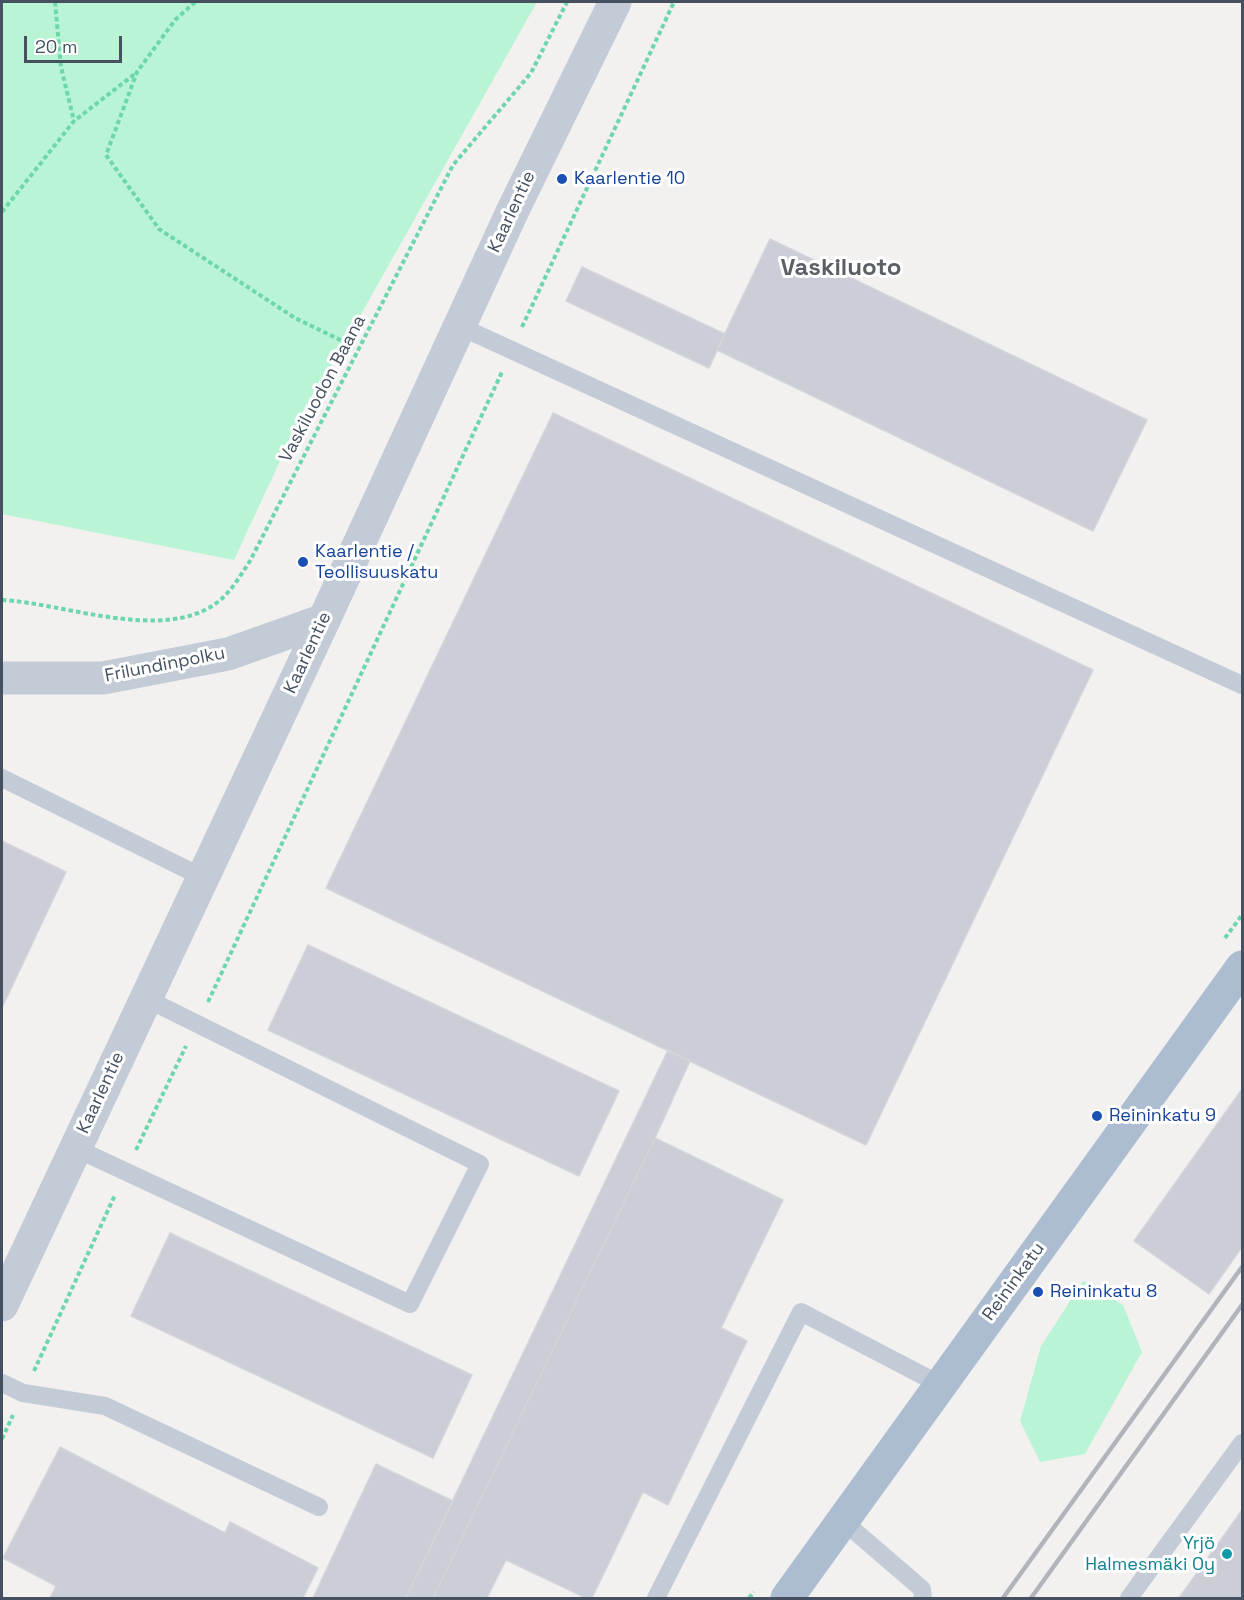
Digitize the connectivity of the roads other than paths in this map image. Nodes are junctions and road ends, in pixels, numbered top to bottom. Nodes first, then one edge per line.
1 (615, 2) edge
2 (459, 326) junction
3 (324, 620) junction
4 (2, 678) edge
5 (1242, 685) edge
6 (2, 778) edge
7 (202, 877) junction
8 (1242, 967) edge
9 (145, 998) junction
10 (75, 1148) junction
11 (4, 1293) edge
12 (2, 1383) edge
13 (941, 1385) junction
14 (1242, 1443) edge
15 (320, 1507) dead end
16 (843, 1521) junction
17 (656, 1599) edge
18 (787, 1599) edge
19 (923, 1599) edge
20 (1129, 1599) edge

1 - 2 street, Kaarlentie
2 - 3 street, Kaarlentie
2 - 5 lane
3 - 4 street, Frilundinpolku
3 - 7 street, Kaarlentie
6 - 7 lane
7 - 9 street, Kaarlentie
8 - 13 main road, Reininkatu
9 - 10 street, Kaarlentie
9 - 10 lane
10 - 11 street, Kaarlentie
12 - 15 lane
13 - 16 main road, Reininkatu
13 - 17 lane
14 - 20 lane
16 - 18 main road, Reininkatu
16 - 19 lane

